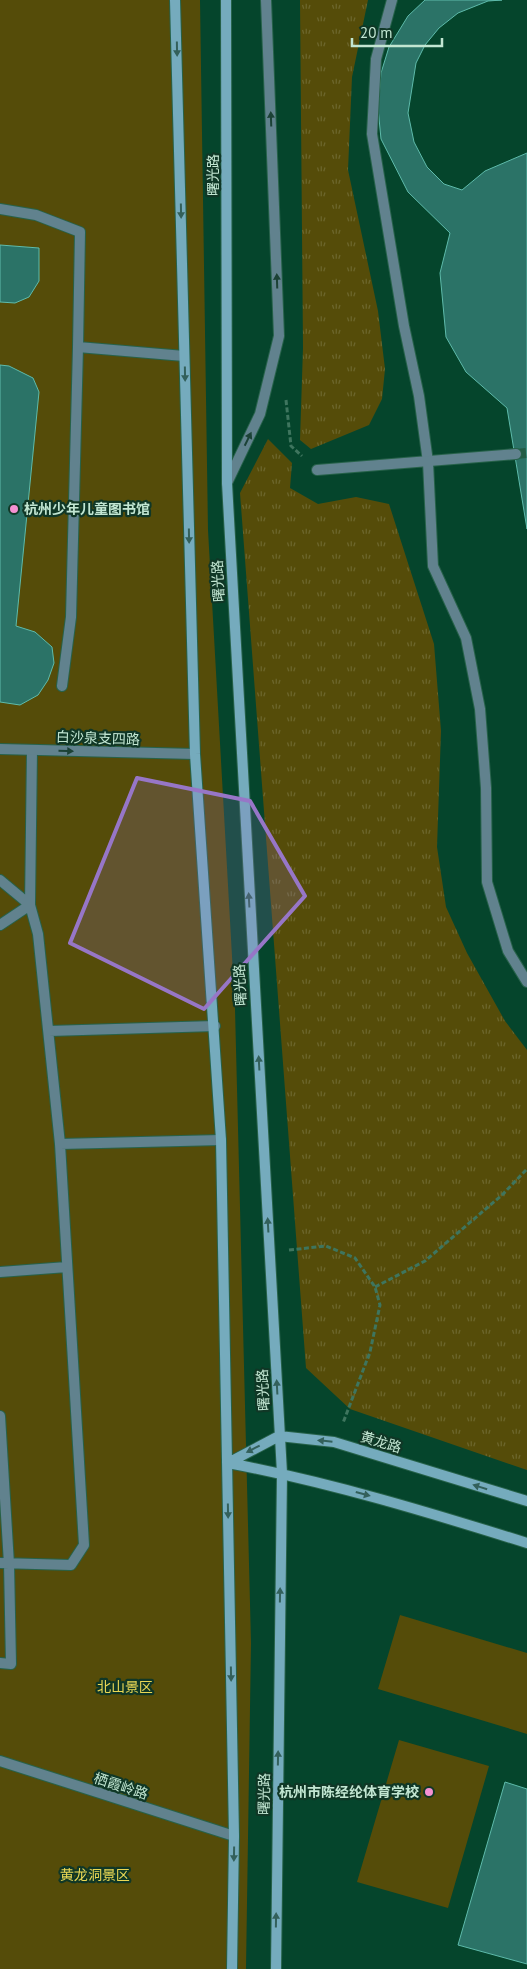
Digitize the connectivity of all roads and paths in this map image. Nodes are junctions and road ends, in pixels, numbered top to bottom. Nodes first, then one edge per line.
1 (175, 0) edge
2 (226, 0) edge
3 (266, 0) edge
4 (392, 0) edge
5 (0, 209) edge
6 (78, 347) junction
7 (184, 356) junction
8 (286, 391) dead end
9 (516, 454) tunnel mouth
10 (428, 462) junction
11 (317, 470) joint
12 (227, 483) junction
13 (62, 686) dead end
14 (0, 749) edge
15 (32, 750) junction
16 (194, 754) junction
17 (0, 880) edge
18 (30, 905) junction
19 (0, 925) edge
20 (527, 982) edge
21 (215, 1026) junction
22 (49, 1031) junction
23 (221, 1140) junction
24 (60, 1144) junction
25 (527, 1169) edge
26 (270, 1252) junction
27 (67, 1267) junction
28 (0, 1272) edge
29 (375, 1287) junction
30 (0, 1416) edge
31 (279, 1436) junction
32 (334, 1442) junction
33 (228, 1462) junction
34 (282, 1473) junction
35 (527, 1502) edge
36 (527, 1543) edge
37 (4, 1564) edge
38 (0, 1663) edge
39 (0, 1761) edge
40 (234, 1836) junction
41 (232, 1969) edge
42 (276, 1969) edge

1 -> 7 main road, 曙光路
2 - 12 main road, 曙光路
12 -> 3 street
4 - 10 street
5 - 6 street
6 - 7 street
6 - 13 street
7 -> 16 main road, 曙光路
8 - 11 path
9 - 10 street
10 - 11 street
10 - 20 street
26 -> 12 main road, 曙光路
14 - 15 street, 白沙泉支四路
15 -> 16 street, 白沙泉支四路
15 - 18 street
16 - 21 main road, 曙光路
17 - 18 street
18 - 19 street
18 - 22 street
21 - 22 street
21 - 23 main road, 曙光路
22 - 24 street
23 - 24 street
23 - 33 main road, 曙光路
24 - 27 street
25 - 29 path
26 - 29 path
31 -> 26 main road, 曙光路
27 - 28 street
27 - 37 street
29 - 32 path
30 - 37 street
32 -> 31 main road, 黄龙路
31 -> 33 main road
31 - 34 main road, 曙光路
35 -> 32 main road, 黄龙路
33 - 34 main road
33 -> 40 main road, 曙光路
34 -> 36 main road
42 -> 34 main road, 曙光路
37 - 38 street
39 - 40 street, 栖霞岭路
40 -> 41 main road, 曙光路

